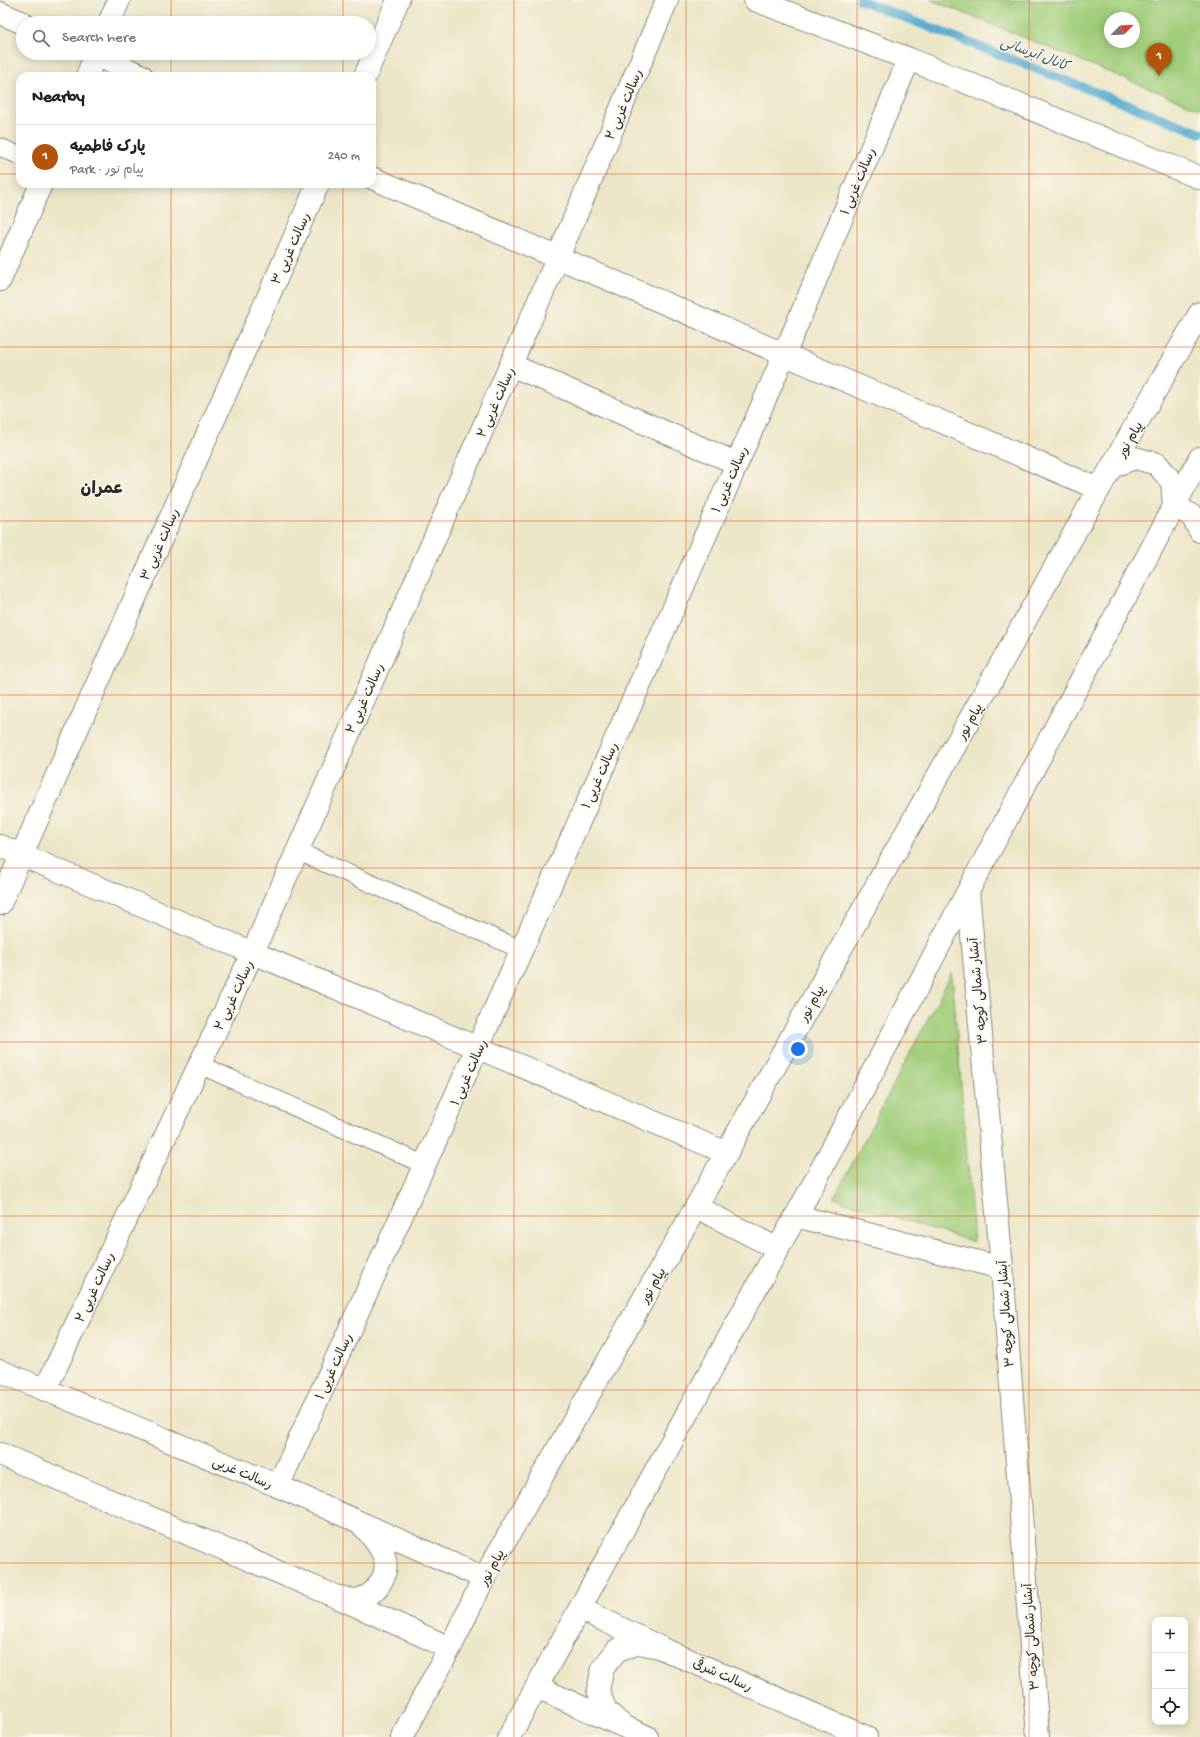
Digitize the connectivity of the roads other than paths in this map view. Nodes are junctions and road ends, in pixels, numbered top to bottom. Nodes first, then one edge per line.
1 (119, 0) edge
2 (398, 0) edge
3 (667, 0) edge
4 (755, 0) edge
5 (0, 13) edge
6 (112, 16) edge
7 (16, 20) edge
8 (376, 51) edge
9 (909, 59) junction
10 (92, 60) edge
11 (107, 60) edge
12 (372, 60) edge
13 (88, 72) edge
14 (133, 72) edge
15 (367, 72) edge
16 (0, 147) edge
17 (16, 154) edge
18 (1200, 178) edge
19 (376, 180) edge
20 (39, 188) edge
21 (316, 188) edge
22 (558, 257) junction
23 (0, 280) edge
24 (1200, 313) edge
25 (784, 354) junction
26 (511, 365) junction
27 (1200, 458) edge
28 (736, 464) junction
29 (1113, 466) junction
30 (1099, 490) junction
31 (1174, 505) junction
32 (1200, 531) edge
33 (0, 846) edge
34 (297, 851) junction
35 (22, 855) junction
36 (968, 891) junction
37 (0, 904) edge
38 (522, 950) junction
39 (253, 952) junction
40 (479, 1048) junction
41 (200, 1065) junction
42 (727, 1153) junction
43 (425, 1165) junction
44 (696, 1207) junction
45 (796, 1216) junction
46 (778, 1249) junction
47 (1002, 1268) junction
48 (0, 1371) edge
49 (45, 1390) junction
50 (0, 1454) edge
51 (278, 1486) junction
52 (362, 1525) junction
53 (484, 1578) junction
54 (337, 1597) junction
55 (581, 1609) junction
56 (450, 1648) junction
57 (661, 1648) junction
58 (537, 1687) junction
59 (623, 1726) junction
60 (402, 1737) edge
61 (509, 1737) edge
62 (647, 1737) edge
63 (866, 1737) edge
64 (1038, 1737) edge

1 - 6 street
2 - 8 street
3 - 22 street, رسالت غربی ۲
4 - 9 street
5 - 7 street
9 - 18 street
9 - 25 street, رسالت غربی ۱
10 - 13 street
11 - 14 street
12 - 15 street
16 - 17 lane
19 - 22 street
20 - 23 street
21 - 35 street, رسالت غربی ۳
22 - 25 street
22 - 26 street, رسالت غربی ۲
24 - 29 street, پیام نور
25 - 28 street, رسالت غربی ۱
25 - 30 street
26 - 28 street
26 - 34 street, رسالت غربی ۲
27 - 31 street
28 - 38 street, رسالت غربی ۱
29 - 30 street, پیام نور
29 - 31 street
30 - 42 street, پیام نور
31 - 32 street
31 - 36 street
33 - 35 street
34 - 38 lane
34 - 39 street, رسالت غربی ۲
35 - 37 street, رسالت غربی ۳
35 - 39 street
36 - 45 street
36 - 47 street, آبشار شمالی کوچه ۳
38 - 40 street, رسالت غربی ۱
39 - 40 street
39 - 41 street, رسالت غربی ۲
40 - 42 street
40 - 43 street, رسالت غربی ۱
41 - 43 lane
41 - 49 street, رسالت غربی ۲
42 - 44 street, پیام نور
43 - 51 street, رسالت غربی ۱
44 - 46 street
44 - 53 street, پیام نور
45 - 46 street
45 - 47 street
46 - 55 street
47 - 64 street, آبشار شمالی کوچه ۳
48 - 49 street, رسالت غربی
49 - 51 street, رسالت غربی
50 - 54 street
51 - 52 street, رسالت غربی
52 - 53 street, رسالت غربی
52 - 54 street
53 - 56 street, پیام نور
54 - 56 street
55 - 57 street, رسالت شرقی
55 - 58 street
56 - 60 street, پیام نور
57 - 59 street
57 - 63 street, رسالت شرقی
58 - 59 street
58 - 61 street
59 - 62 street

